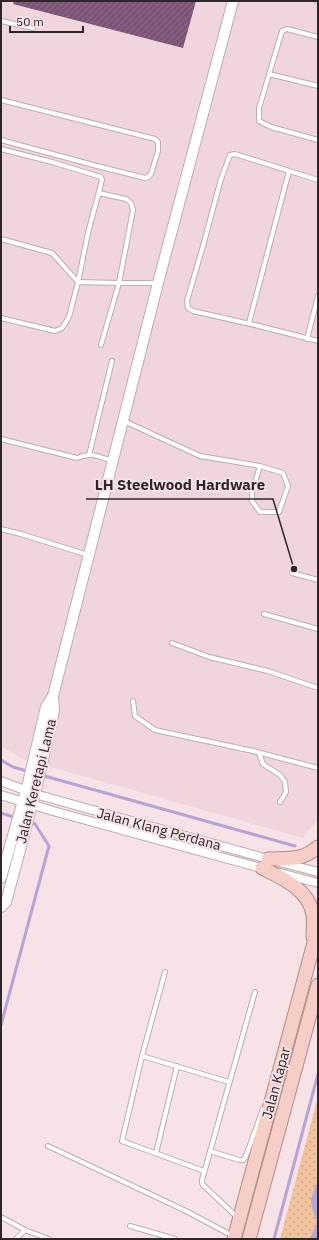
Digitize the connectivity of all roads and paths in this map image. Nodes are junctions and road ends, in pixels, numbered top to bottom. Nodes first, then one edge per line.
1 (233, 1) edge
2 (1, 21) edge
3 (34, 28) dead end
4 (318, 37) edge
5 (269, 74) junction
6 (318, 86) edge
7 (1, 100) edge
8 (1, 140) edge
9 (318, 140) edge
10 (1, 148) edge
11 (289, 171) junction
12 (318, 180) edge
13 (99, 193) junction
14 (1, 239) edge
15 (78, 282) junction
16 (119, 283) junction
17 (158, 283) junction
18 (318, 296) edge
19 (1, 318) edge
20 (249, 324) junction
21 (307, 339) junction
22 (318, 342) edge
23 (101, 345) dead end
24 (112, 361) dead end
25 (123, 421) junction
26 (1, 439) edge
27 (89, 455) junction
28 (113, 461) junction
29 (260, 466) junction
30 (1, 529) edge
31 (88, 555) junction
32 (292, 573) dead end
33 (318, 580) edge
34 (264, 614) dead end
35 (318, 629) edge
36 (172, 643) dead end
37 (318, 688) edge
38 (133, 700) dead end
39 (259, 752) junction
40 (318, 768) edge
41 (1, 781) edge
42 (31, 788) junction
43 (1, 796) edge
44 (280, 802) dead end
45 (26, 808) junction
46 (21, 827) junction
47 (318, 847) edge
48 (265, 864) junction
49 (318, 872) edge
50 (1, 878) edge
51 (318, 883) edge
52 (1, 907) edge
53 (318, 928) edge
54 (314, 945) junction
55 (165, 972) dead end
56 (318, 985) edge
57 (255, 992) dead end
58 (142, 1056) junction
59 (177, 1066) junction
60 (229, 1082) junction
61 (272, 1099) junction
62 (48, 1146) dead end
63 (210, 1151) junction
64 (156, 1154) junction
65 (204, 1171) junction
66 (1, 1217) edge
67 (239, 1219) junction
68 (130, 1226) dead end
69 (25, 1230) junction
70 (234, 1238) edge
71 (16, 1239) edge
72 (49, 1239) edge
73 (175, 1239) edge
74 (249, 1239) edge

1 - 17 street, Jalan Keretapi Lama
2 - 3 lane
4 - 5 lane
5 - 6 lane
5 - 9 lane
7 - 8 lane
10 - 13 lane
11 - 12 lane
11 - 20 lane
11 - 20 lane
13 - 15 lane
13 - 16 lane
14 - 15 lane
15 - 16 lane
15 - 19 lane
16 - 17 lane
16 - 23 lane
17 - 25 street, Jalan Keretapi Lama
18 - 21 lane
20 - 21 lane
21 - 22 lane
24 - 27 lane
25 - 28 street, Jalan Keretapi Lama
25 - 29 lane
26 - 27 lane
27 - 28 lane
28 - 31 street, Jalan Keretapi Lama
29 - 29 lane
30 - 31 lane
31 - 42 street, Jalan Keretapi Lama
32 - 33 lane
34 - 35 lane
36 - 37 lane
38 - 39 lane
39 - 40 lane
39 - 44 lane
41 - 42 street, Jalan Klang Perdana
42 - 45 street, Jalan Keretapi Lama
42 - 48 street, Jalan Klang Perdana
43 - 45 street, Jalan Klang Perdana
45 - 46 street, Jalan Keretapi Lama
45 - 48 street, Jalan Klang Perdana
46 - 50 street, Jalan Keretapi Lama
46 - 52 street, Jalan Keretapi Lama
47 - 48 highway
48 - 49 street, Jalan Klang Perdana
48 - 51 street, Jalan Klang Perdana
48 - 54 highway
53 - 54 highway, Jalan Kapar
54 - 61 highway, Jalan Kapar
55 - 58 lane
56 - 74 highway, Jalan Kapar
57 - 60 lane
58 - 59 lane
58 - 64 lane
59 - 60 lane
59 - 64 lane
60 - 63 lane
61 - 63 lane
61 - 67 highway, Jalan Kapar
62 - 70 lane
63 - 65 lane
64 - 65 lane
65 - 67 lane
66 - 69 lane
67 - 70 highway, Jalan Kapar
68 - 73 lane
69 - 71 lane
69 - 72 lane

